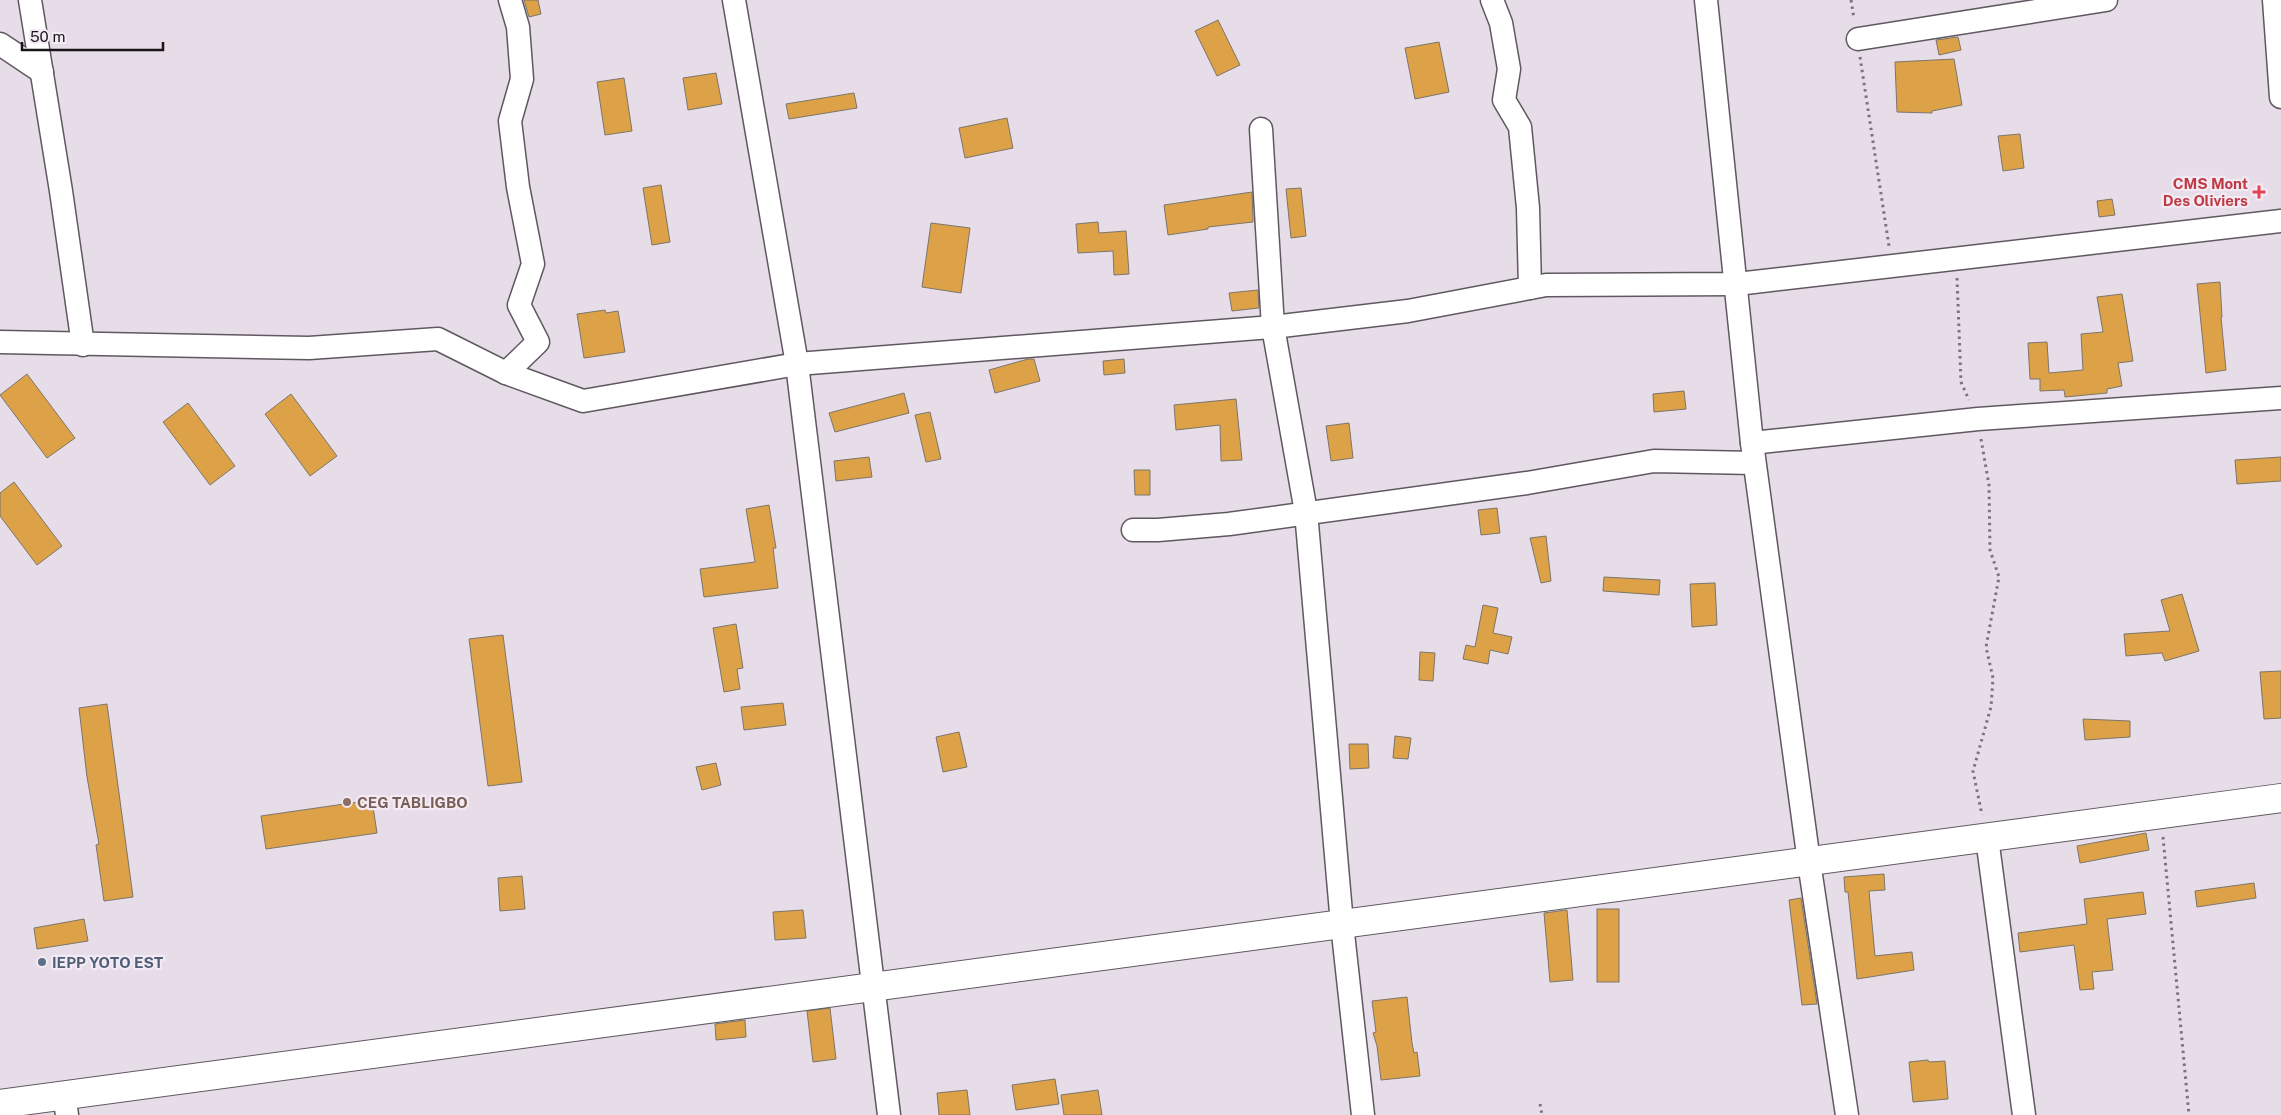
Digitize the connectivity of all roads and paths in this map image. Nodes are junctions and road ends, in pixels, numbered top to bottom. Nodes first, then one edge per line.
1 (30, 0) edge
2 (510, 0) edge
3 (734, 0) edge
4 (1492, 0) edge
5 (1706, 0) edge
6 (1851, 0) edge
7 (2106, 0) edge
8 (2274, 0) edge
9 (1858, 39) junction
10 (0, 44) edge
11 (42, 72) junction
12 (2281, 97) edge
13 (1261, 129) dead end
14 (2281, 221) edge
15 (1956, 259) junction
16 (1892, 267) junction
17 (1737, 284) junction
18 (1530, 288) junction
19 (1273, 327) junction
20 (0, 342) edge
21 (83, 345) junction
22 (797, 364) junction
23 (506, 373) junction
24 (2281, 398) edge
25 (1978, 419) junction
26 (1753, 453) junction
27 (1306, 512) junction
28 (1133, 530) dead end
29 (2281, 798) edge
30 (2161, 814) junction
31 (1987, 838) junction
32 (1809, 862) junction
33 (1342, 924) junction
34 (873, 987) junction
35 (0, 1104) edge
36 (1540, 1104) dead end
37 (66, 1105) edge
38 (889, 1115) edge
39 (1363, 1115) edge
40 (1542, 1115) edge
41 (1847, 1115) edge
42 (2024, 1115) edge
43 (2189, 1115) edge

1 - 11 street
2 - 23 street
3 - 22 street
4 - 18 street
5 - 17 street
6 - 9 path
7 - 9 street
8 - 12 street
9 - 16 path
10 - 11 street
11 - 21 street
13 - 19 street
14 - 15 street
15 - 16 street
15 - 25 path
16 - 17 street
17 - 18 street
17 - 26 street
18 - 19 street
19 - 22 street
19 - 27 street
20 - 21 street
21 - 23 street
22 - 23 street
22 - 34 street
24 - 25 street
25 - 26 street
25 - 31 path
26 - 27 street
26 - 32 street
27 - 28 street
27 - 33 street
29 - 30 street
30 - 31 street
30 - 43 path
31 - 32 street
31 - 42 street
32 - 33 street
32 - 41 street
33 - 34 street
33 - 39 street
34 - 37 street
34 - 38 street
35 - 37 street
36 - 40 path

